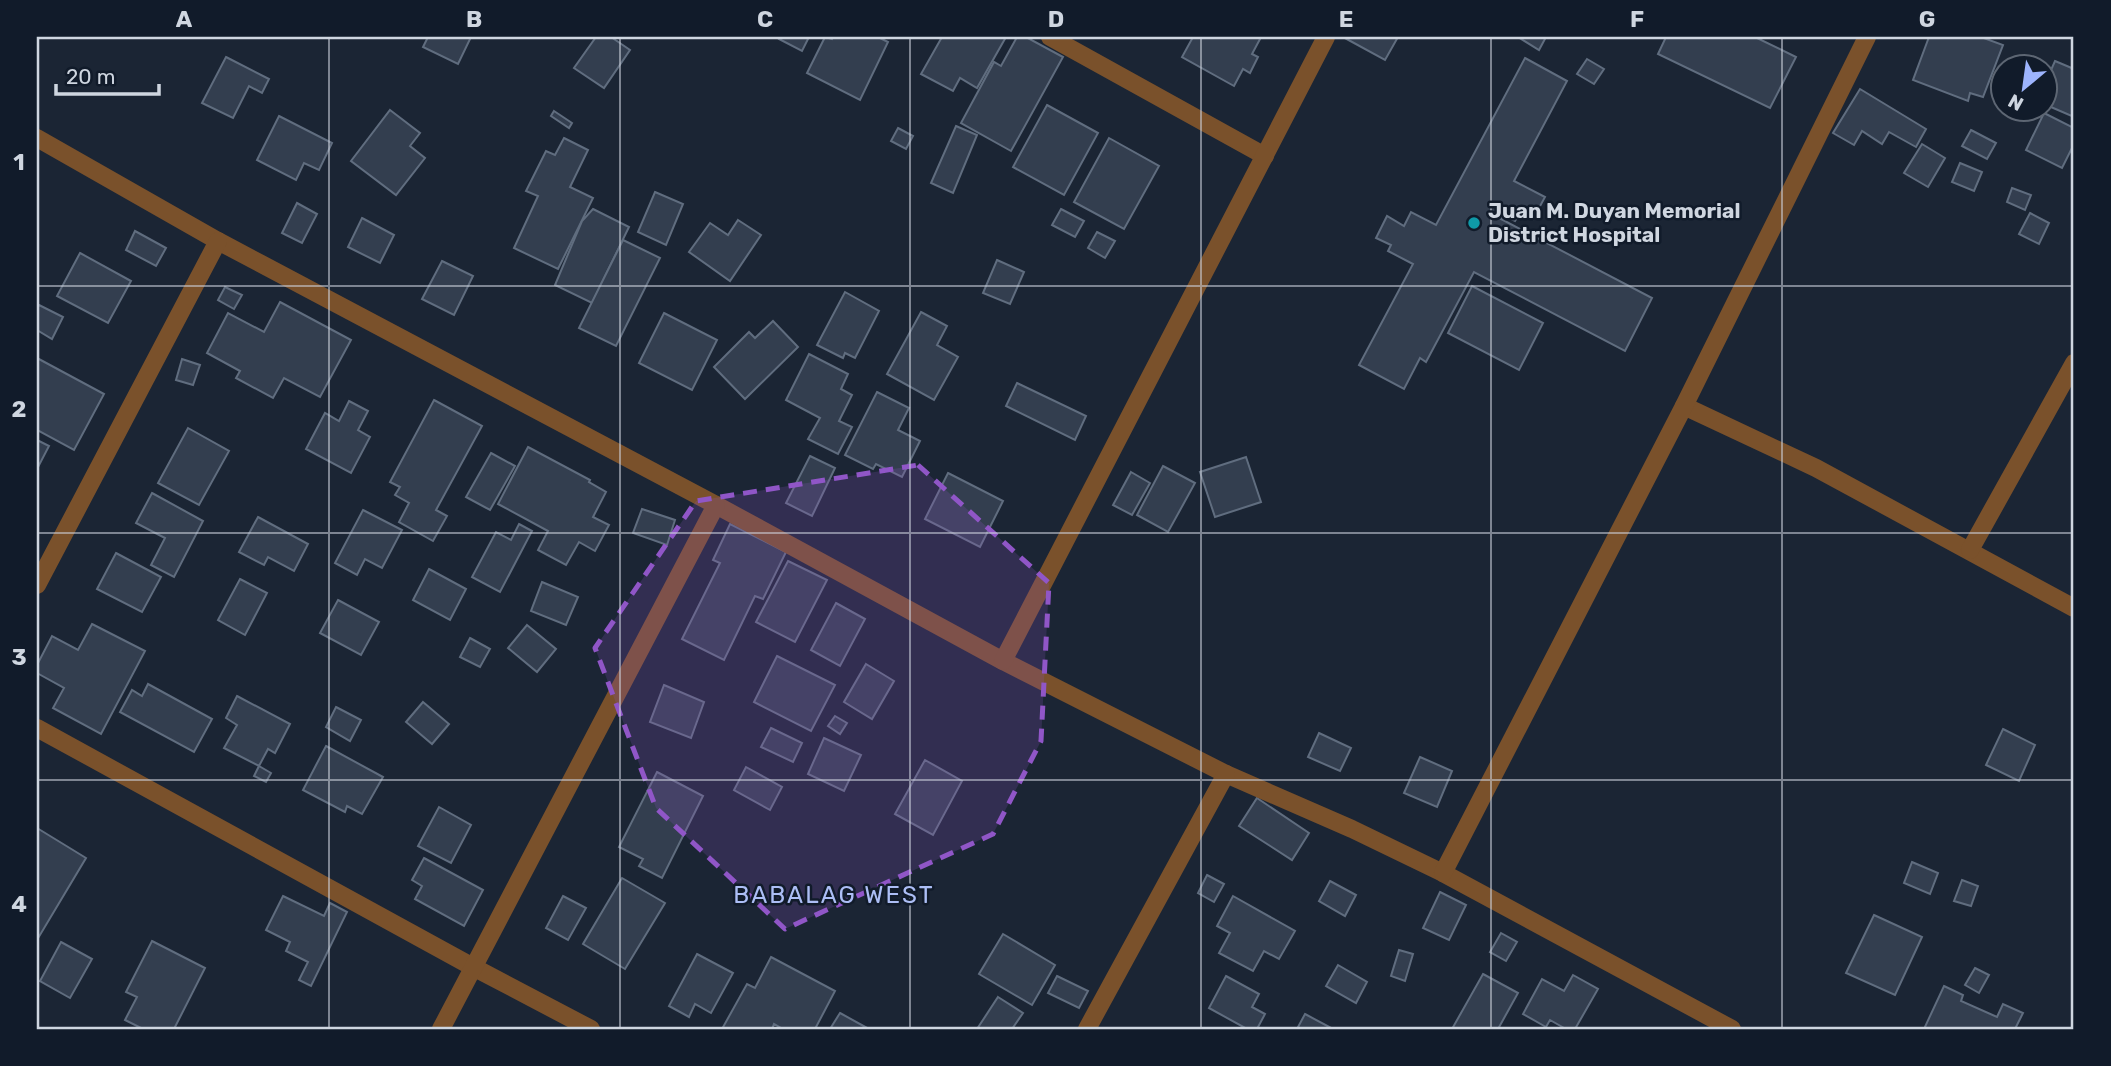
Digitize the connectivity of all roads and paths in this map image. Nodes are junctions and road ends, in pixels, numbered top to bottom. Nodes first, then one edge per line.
1 (1050, 37) edge
2 (1325, 37) edge
3 (1867, 37) edge
4 (37, 138) edge
5 (1265, 156) junction
6 (218, 242) junction
7 (2074, 363) edge
8 (1684, 406) junction
9 (716, 505) junction
10 (1970, 551) junction
11 (37, 585) edge
12 (2074, 608) edge
13 (1003, 662) junction
14 (37, 728) edge
15 (1226, 774) junction
16 (1443, 873) junction
17 (473, 967) junction
18 (441, 1029) edge
19 (591, 1029) edge
20 (1087, 1029) edge
21 (1732, 1029) edge

1 - 5 street
2 - 5 street
3 - 8 street
4 - 6 street
5 - 13 street
6 - 9 street
6 - 11 street
7 - 10 street
8 - 10 street
8 - 16 street
9 - 13 street
9 - 17 street
10 - 12 street
13 - 15 street
14 - 17 street
15 - 16 street
15 - 20 street
16 - 21 street
17 - 18 street
17 - 19 street

